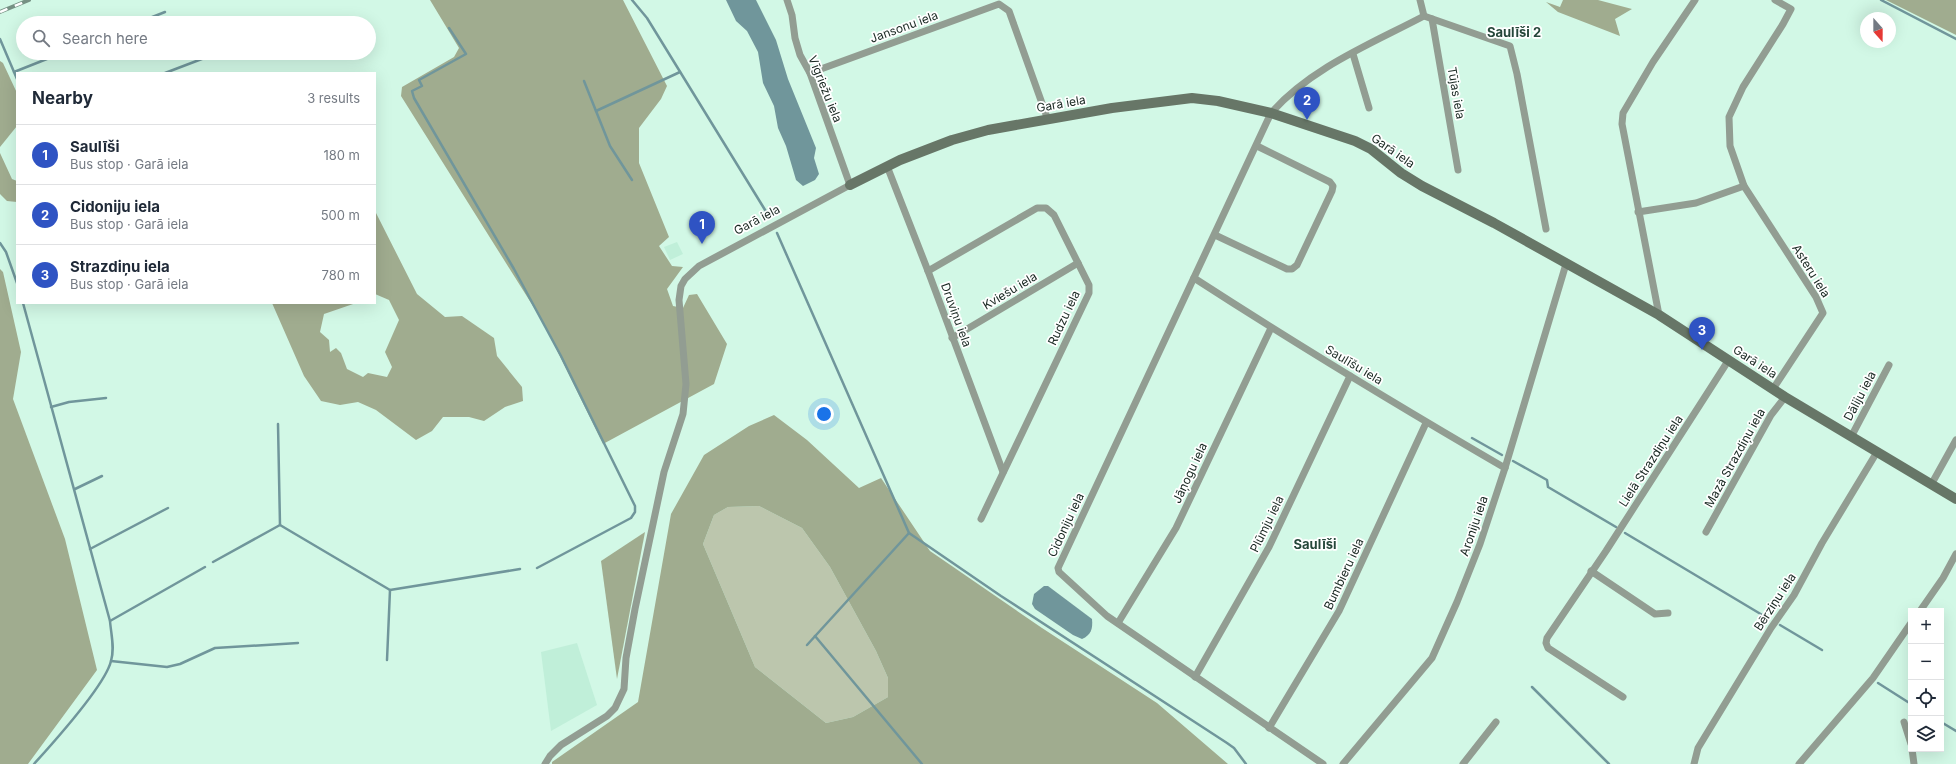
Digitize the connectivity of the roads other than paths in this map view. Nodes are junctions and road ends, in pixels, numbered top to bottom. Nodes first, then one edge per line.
1 (787, 0) edge
2 (1420, 0) edge
3 (1695, 0) edge
4 (1775, 0) edge
5 (1424, 16) junction
6 (1432, 19) junction
7 (1353, 54) junction
8 (810, 73) junction
9 (1369, 108) dead end
10 (1272, 113) junction
11 (1048, 120) junction
12 (1257, 146) junction
13 (887, 166) junction
14 (1458, 170) dead end
15 (850, 185) junction
16 (1744, 186) junction
17 (1638, 212) junction
18 (1546, 229) dead end
19 (1215, 235) junction
20 (1078, 263) junction
21 (1566, 264) junction
22 (928, 271) junction
23 (1194, 278) junction
24 (1659, 315) junction
25 (1271, 328) junction
26 (952, 338) junction
27 (1728, 361) junction
28 (1889, 365) dead end
29 (1350, 376) junction
30 (1774, 389) junction
31 (1785, 397) junction
32 (1426, 422) junction
33 (1851, 437) junction
34 (1956, 440) edge
35 (1877, 452) junction
36 (1505, 468) junction
37 (1003, 472) junction
38 (1931, 485) junction
39 (1956, 499) edge
40 (981, 519) dead end
41 (1706, 532) dead end
42 (1956, 554) edge
43 (1591, 571) junction
44 (1922, 608) edge
45 (1668, 613) dead end
46 (1118, 622) junction
47 (1908, 627) edge
48 (1194, 677) junction
49 (1623, 697) dead end
50 (1496, 722) dead end
51 (1904, 722) dead end
52 (1269, 728) junction
53 (1908, 735) edge
54 (1912, 752) edge
55 (546, 764) edge
56 (1324, 764) edge
57 (1342, 764) edge
58 (1463, 764) edge
59 (1694, 764) edge
60 (1798, 764) edge
61 (1914, 764) edge

1 - 8 street, Vīgriežu iela
2 - 5 street
3 - 17 street
4 - 16 street, Asteru iela
5 - 6 street
5 - 7 street, Cidoniju iela
6 - 14 street, Tūjas iela
6 - 18 street
7 - 9 street
7 - 10 street, Cidoniju iela
8 - 11 street, Jansonu iela
8 - 15 street, Vīgriežu iela
10 - 11 street, Garā iela
10 - 12 street, Cidoniju iela
10 - 21 street, Garā iela
11 - 13 street, Garā iela
12 - 19 street, Cidoniju iela
12 - 19 street
13 - 15 street, Garā iela
13 - 22 street, Druviņu iela
15 - 55 street, Garā iela
16 - 17 street
16 - 30 street, Asteru iela
17 - 24 street
19 - 23 street, Cidoniju iela
20 - 22 street, Rudzu iela
20 - 26 street, Kviešu iela
20 - 37 street, Rudzu iela
21 - 24 street, Garā iela
21 - 36 street, Aroniju iela
22 - 26 street, Druviņu iela
23 - 25 street, Saulīšu iela
23 - 46 street, Cidoniju iela
24 - 27 street, Garā iela
25 - 29 street, Saulīšu iela
25 - 46 street, Jāņogu iela
26 - 37 street, Druviņu iela
27 - 30 street, Garā iela
27 - 43 street, Lielā Strazdiņu iela
28 - 33 street, Dāliju iela
29 - 32 street, Saulīšu iela
29 - 48 street, Plūmju iela
30 - 31 street, Garā iela
31 - 33 street, Garā iela
31 - 41 street, Mazā Strazdiņu iela
32 - 36 street, Saulīšu iela
32 - 52 street, Bumbieru iela
33 - 35 street, Garā iela
34 - 38 street
35 - 38 street, Garā iela
35 - 59 street, Bērziņu iela
36 - 57 street, Aroniju iela
37 - 40 street, Rudzu iela
38 - 39 street, Garā iela
42 - 44 street
43 - 45 street
43 - 49 street, Lielā Strazdiņu iela
46 - 48 street, Cidoniju iela
47 - 60 street
48 - 52 street, Cidoniju iela
50 - 58 street
51 - 53 street
52 - 56 street, Cidoniju iela
54 - 61 street

